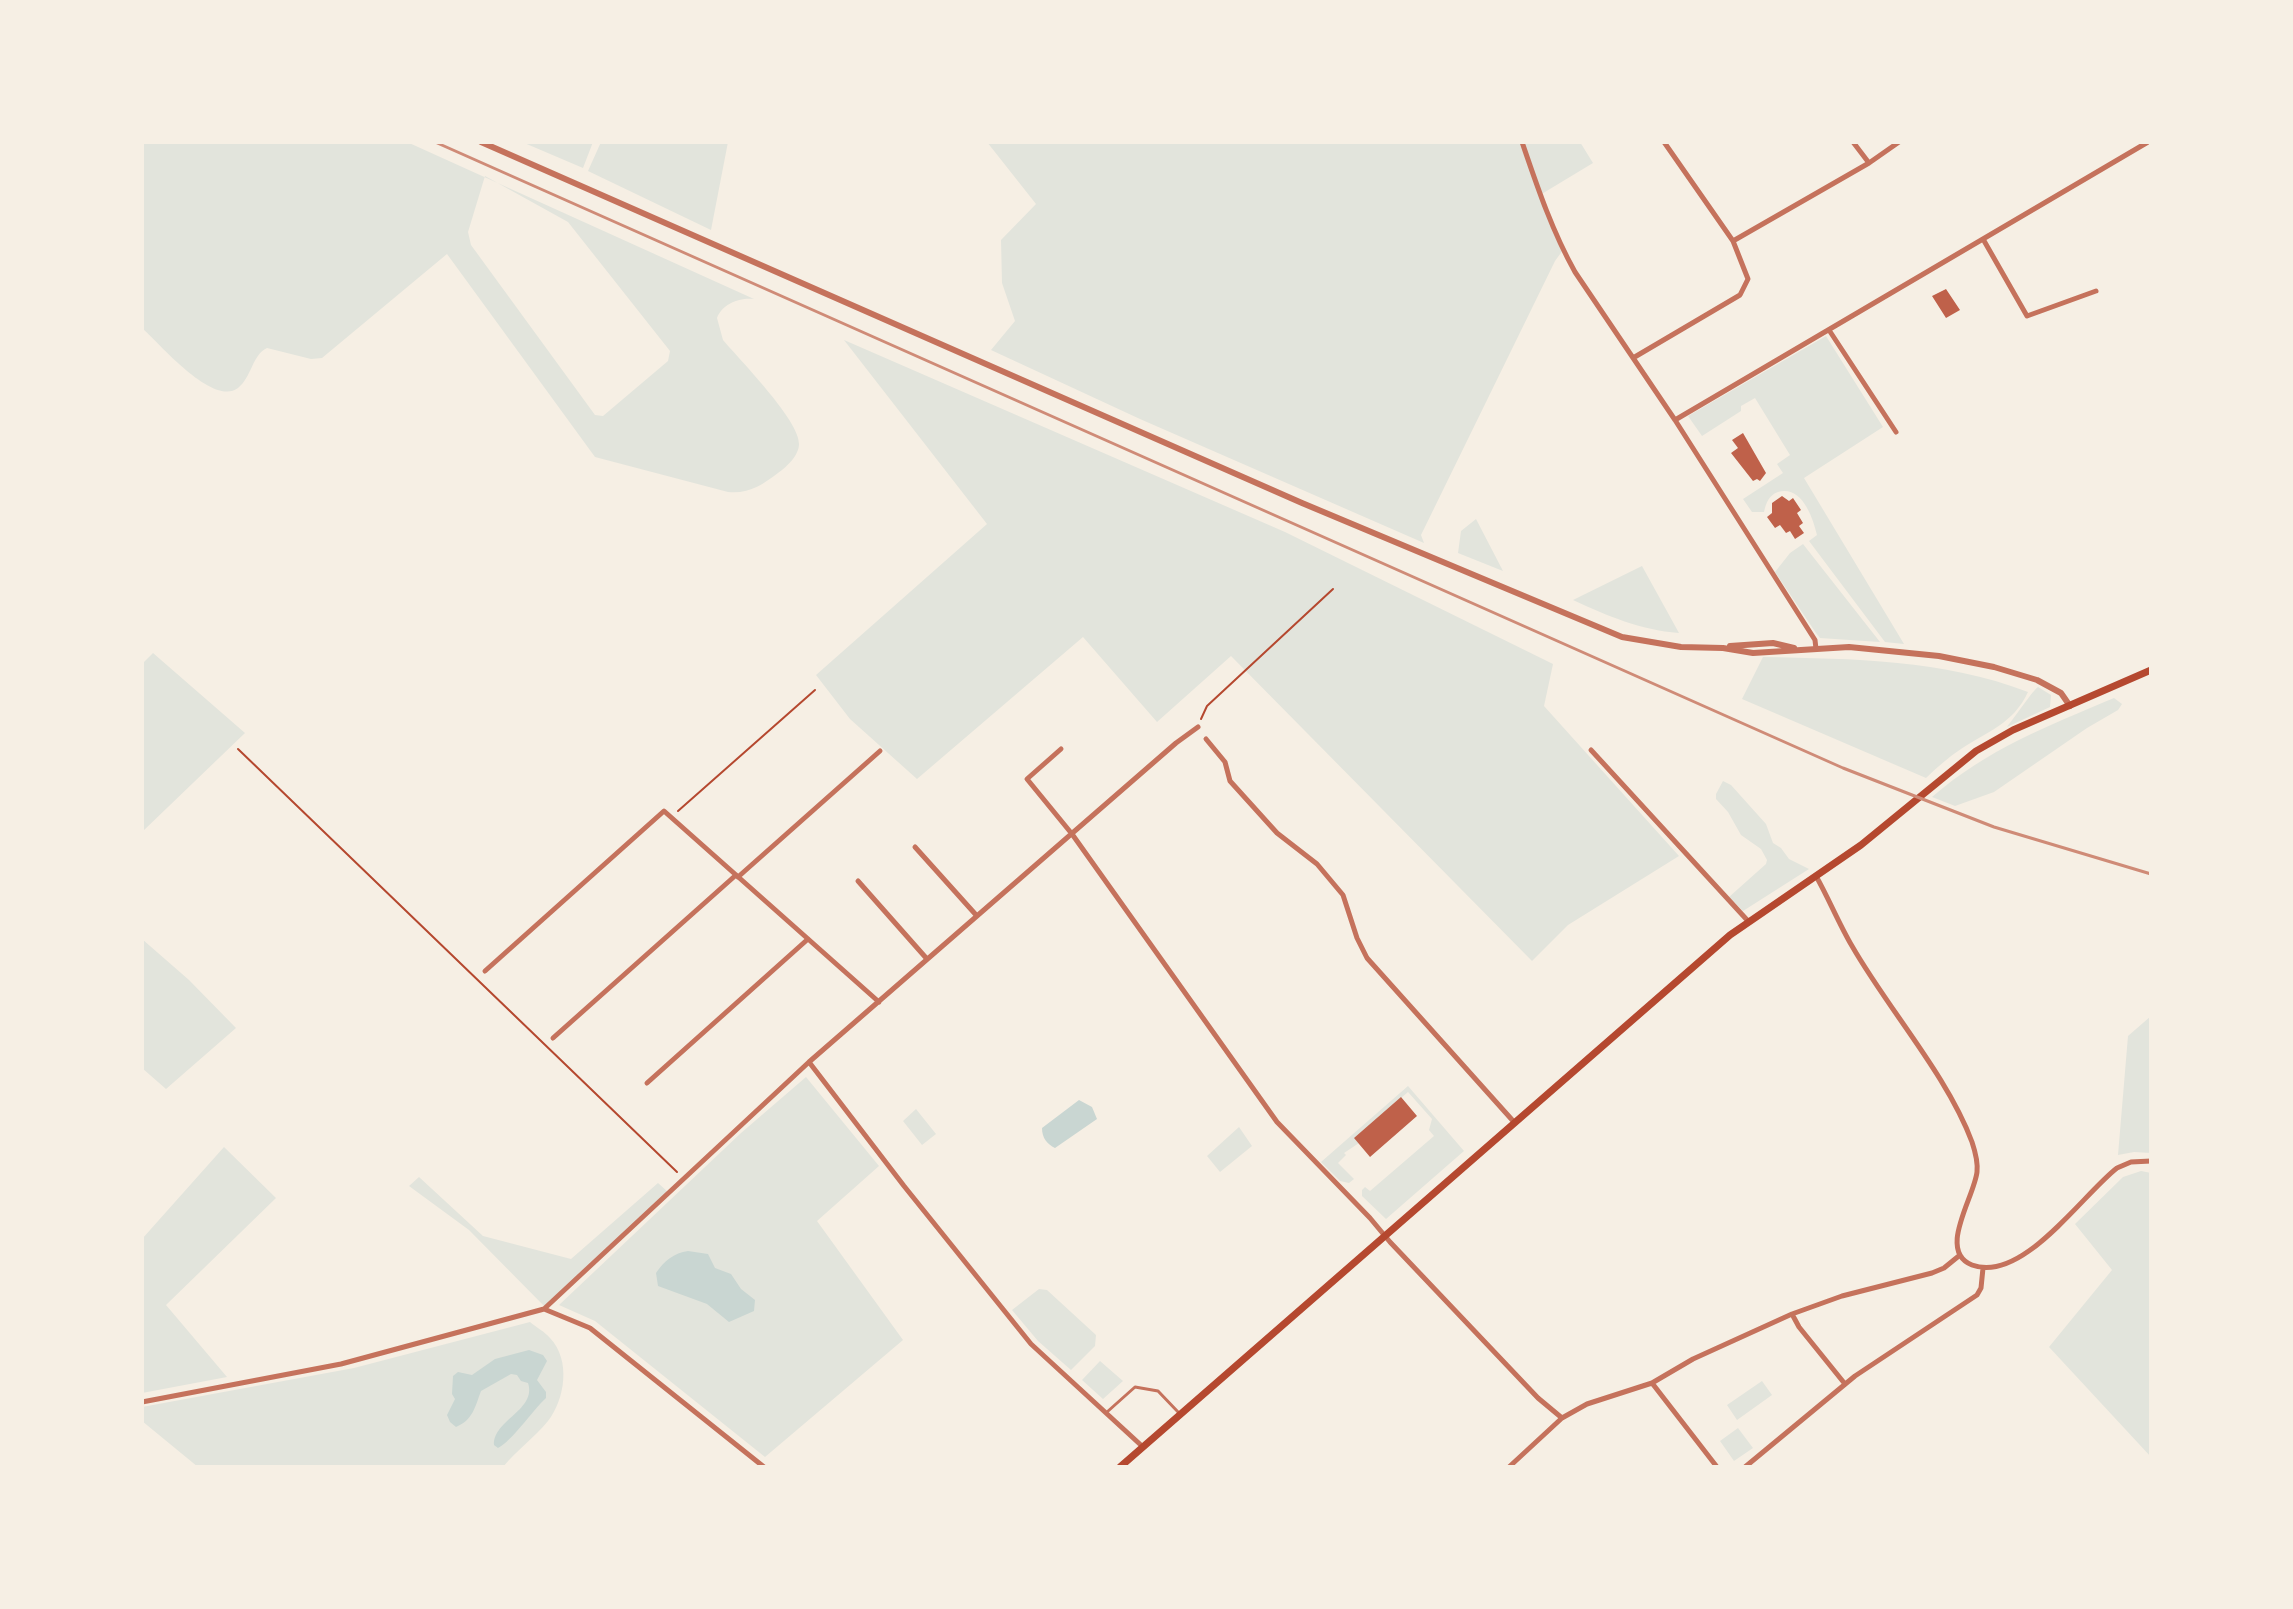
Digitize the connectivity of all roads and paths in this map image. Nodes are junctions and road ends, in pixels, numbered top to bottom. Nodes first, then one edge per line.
1 (481, 142) edge
2 (1522, 142) edge
3 (1664, 142) edge
4 (1853, 142) edge
5 (1899, 142) edge
6 (2148, 142) edge
7 (1869, 163) junction
8 (1983, 239) junction
9 (1733, 241) junction
10 (2096, 291) dead end
11 (1829, 330) junction
12 (1633, 358) junction
13 (1675, 420) junction
14 (1896, 432) dead end
15 (1333, 589) dead end
16 (1816, 649) junction
17 (2151, 670) edge
18 (815, 690) dead end
19 (2070, 706) junction
20 (1198, 727) joint
21 (1206, 739) dead end
22 (238, 749) dead end
23 (1061, 749) dead end
24 (1591, 750) dead end
25 (880, 751) dead end
26 (671, 817) junction
27 (1072, 834) junction
28 (915, 847) dead end
29 (1816, 875) junction
30 (737, 876) junction
31 (858, 881) dead end
32 (977, 916) junction
33 (1748, 921) junction
34 (808, 939) junction
35 (927, 959) junction
36 (485, 971) dead end
37 (879, 1002) junction
38 (553, 1038) dead end
39 (809, 1062) junction
40 (647, 1083) dead end
41 (1514, 1122) junction
42 (2151, 1161) edge
43 (684, 1178) junction
44 (1386, 1234) junction
45 (1960, 1255) junction
46 (1983, 1268) junction
47 (544, 1309) junction
48 (1792, 1314) junction
49 (1652, 1383) junction
50 (1845, 1384) junction
51 (142, 1402) edge
52 (1107, 1412) junction
53 (1180, 1414) junction
54 (1562, 1418) junction
55 (1143, 1447) junction
56 (764, 1467) edge
57 (1120, 1467) edge
58 (1509, 1467) edge
59 (1717, 1467) edge
60 (1745, 1467) edge

1 - 16 street
2 - 12 street
3 - 9 street
4 - 7 street
5 - 7 street
6 - 8 street
7 - 9 street
8 - 10 street
8 - 11 street
9 - 12 street
11 - 13 street
11 - 14 street
12 - 13 street
13 - 16 street
15 - 20 path
16 - 19 street
17 - 19 main road
18 - 26 path
19 - 29 main road
20 - 27 street
21 - 41 street
22 - 43 path
23 - 27 street
24 - 33 street
25 - 30 street
26 - 30 street
26 - 36 street
27 - 32 street
27 - 44 street
28 - 32 street
29 - 33 main road
29 - 45 street
30 - 34 street
30 - 38 street
31 - 35 street
32 - 35 street
33 - 41 main road
34 - 37 street
34 - 40 street
35 - 37 street
37 - 39 street
39 - 43 street
39 - 52 street
41 - 44 main road
42 - 46 street
43 - 47 street
44 - 53 main road
44 - 54 street
45 - 46 street
45 - 48 street
46 - 50 street
47 - 51 street
47 - 56 street
48 - 49 street
48 - 50 street
49 - 54 street
49 - 59 street
50 - 60 street
52 - 53 lane
52 - 55 street
53 - 55 main road
54 - 58 street
55 - 57 main road

